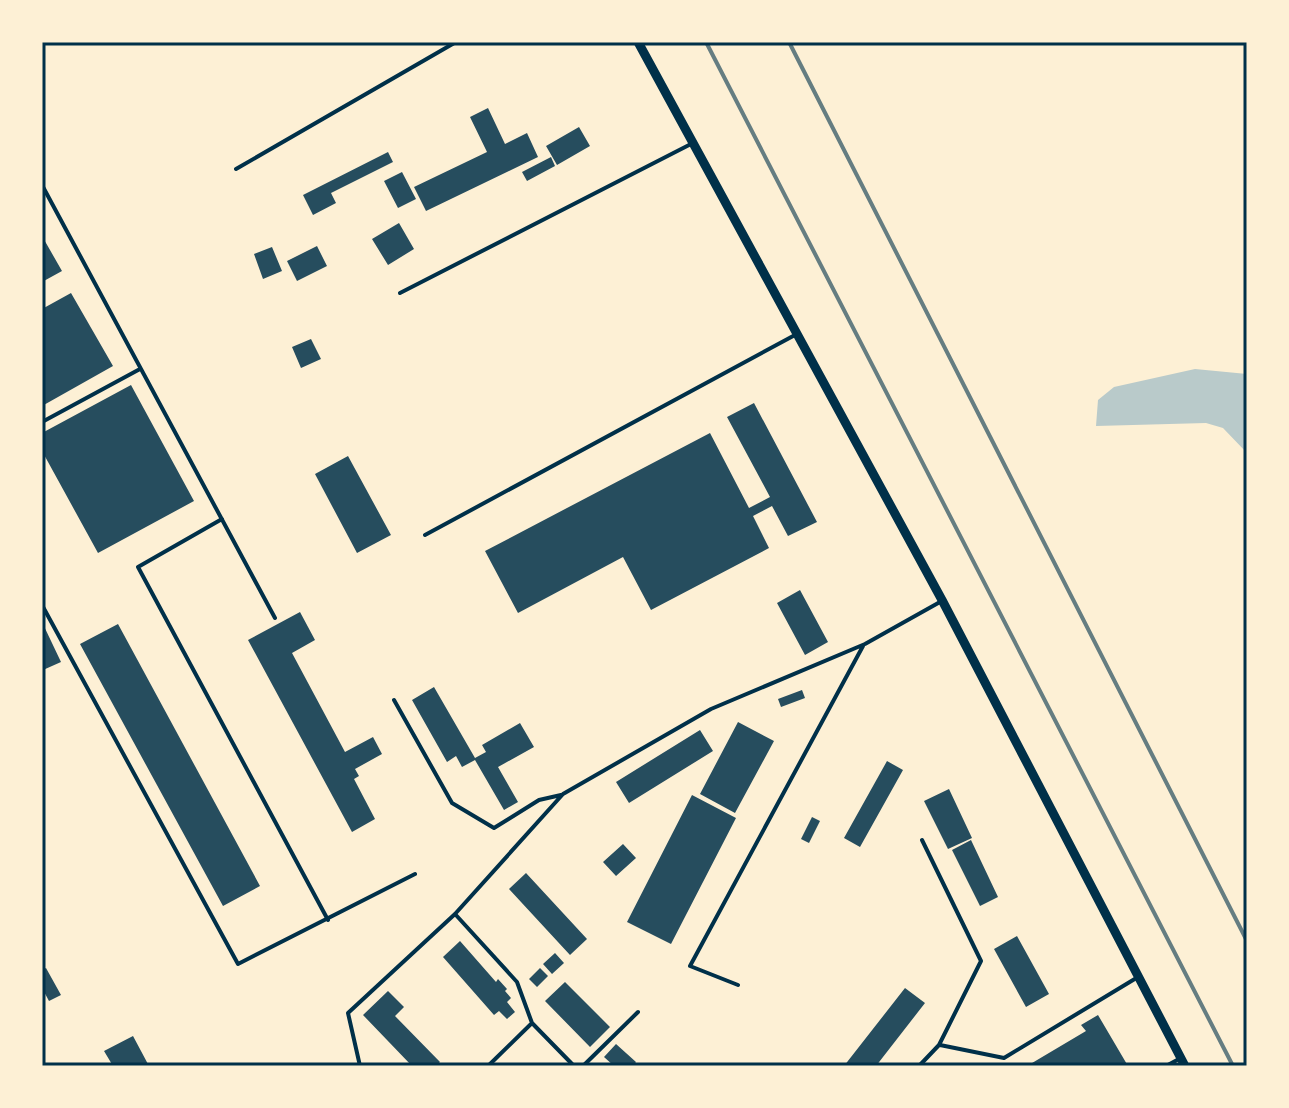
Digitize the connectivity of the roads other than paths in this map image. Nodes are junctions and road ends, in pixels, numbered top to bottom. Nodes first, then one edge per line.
1 (456, 42) edge
2 (638, 42) edge
3 (693, 143) junction
4 (236, 169) dead end
5 (42, 185) edge
6 (400, 293) dead end
7 (797, 334) junction
8 (140, 369) junction
9 (42, 422) edge
10 (222, 519) junction
11 (425, 535) dead end
12 (942, 600) junction
13 (42, 605) edge
14 (275, 618) dead end
15 (865, 644) junction
16 (394, 700) dead end
17 (563, 794) junction
18 (922, 840) dead end
19 (415, 874) dead end
20 (455, 914) junction
21 (328, 920) junction
22 (1138, 977) junction
23 (738, 985) dead end
24 (638, 1012) dead end
25 (532, 1023) junction
26 (939, 1045) junction
27 (1183, 1062) edge
28 (360, 1066) edge
29 (488, 1066) edge
30 (574, 1066) edge
31 (583, 1066) edge
32 (919, 1066) edge
33 (1166, 1066) edge

1 - 4 lane
2 - 3 street
3 - 6 lane
3 - 7 street
5 - 8 lane
7 - 11 lane
7 - 12 street
8 - 9 lane
8 - 10 lane
10 - 14 lane
10 - 21 lane
12 - 15 lane
12 - 22 street
13 - 21 lane
15 - 17 lane
15 - 23 lane
16 - 17 lane
17 - 20 lane
18 - 26 lane
19 - 21 lane
20 - 25 lane
20 - 28 lane
22 - 26 lane
22 - 27 street
24 - 31 lane
25 - 29 lane
25 - 30 lane
26 - 32 lane
27 - 33 lane

